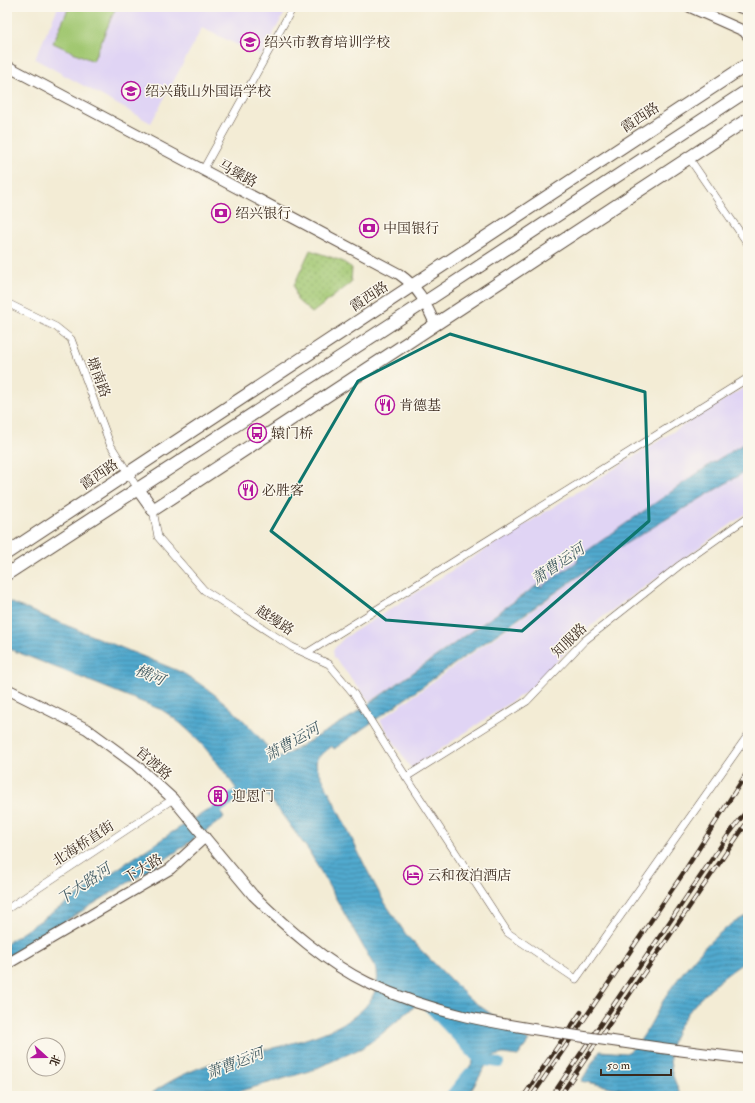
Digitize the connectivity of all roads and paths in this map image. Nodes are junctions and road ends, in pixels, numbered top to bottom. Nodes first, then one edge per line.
1 (293, 7) edge
2 (690, 7) edge
3 (739, 7) edge
4 (748, 10) edge
5 (748, 36) edge
6 (748, 64) edge
7 (7, 66) edge
8 (748, 90) edge
9 (748, 119) edge
10 (689, 158) junction
11 (203, 170) junction
12 (748, 244) edge
13 (414, 284) junction
14 (425, 302) junction
15 (7, 303) edge
16 (435, 324) junction
17 (748, 378) edge
18 (128, 473) junction
19 (138, 489) junction
20 (153, 510) junction
21 (748, 518) edge
22 (7, 553) edge
23 (7, 574) edge
24 (307, 654) junction
25 (7, 689) edge
26 (748, 735) edge
27 (406, 778) junction
28 (173, 799) junction
29 (205, 837) junction
30 (7, 909) edge
31 (7, 964) edge
32 (748, 1059) edge

1 - 11 street
2 - 5 street
3 - 4 street
6 - 13 main road, 霞西路
7 - 11 street, 马臻路
8 - 14 main road
9 - 10 main road
10 - 12 street
10 - 16 main road
11 - 13 street, 马臻路
13 - 14 street, 马臻路
13 - 18 main road, 霞西路
14 - 16 street, 马臻路
14 - 19 main road
15 - 18 street, 塘南路
16 - 20 main road
17 - 24 street
18 - 19 street, 塘南路
18 - 22 main road, 霞西路
19 - 20 main road
19 - 23 main road
20 - 24 street, 越缦路
21 - 27 street, 知服路
24 - 27 street, 越缦路
25 - 28 street, 官渡路
26 - 27 street, 越缦路
28 - 29 street, 官渡路
28 - 30 street, 北海桥直街
29 - 31 street, 下大路
29 - 32 street, 官渡路, bridge

